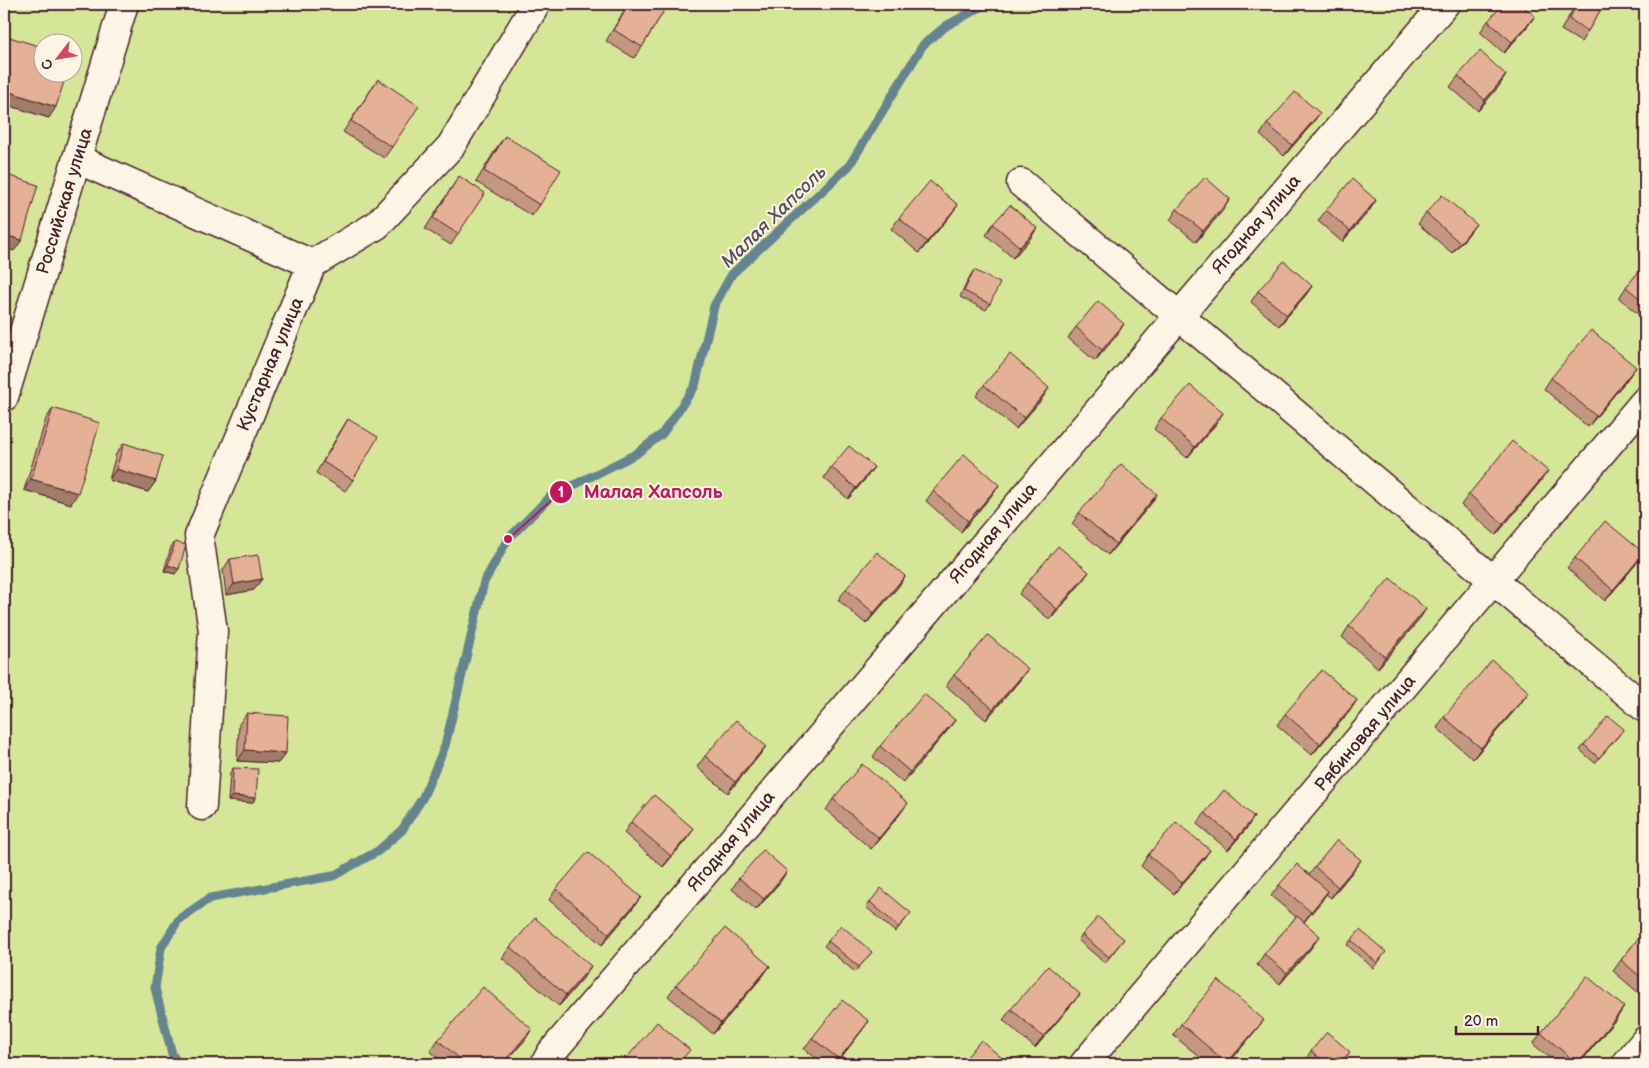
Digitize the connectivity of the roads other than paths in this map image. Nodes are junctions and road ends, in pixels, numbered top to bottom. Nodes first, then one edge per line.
1 (124, 4) edge
2 (536, 4) edge
3 (1445, 4) edge
4 (77, 159) junction
5 (1021, 183) dead end
6 (312, 264) junction
7 (1179, 314) junction
8 (4, 397) edge
9 (1645, 401) edge
10 (1494, 582) junction
11 (1645, 708) edge
12 (202, 806) dead end
13 (1645, 1041) edge
14 (545, 1064) edge
15 (1084, 1064) edge
16 (1626, 1064) edge

1 - 4 street, Российская улица
2 - 6 street
3 - 7 street, Ягодная улица
4 - 6 street
4 - 8 street, Российская улица
5 - 7 street
6 - 12 street, Кустарная улица
7 - 10 street
7 - 14 street, Ягодная улица
9 - 10 street, Рябиновая улица
10 - 11 street
10 - 15 street, Рябиновая улица
13 - 16 street

